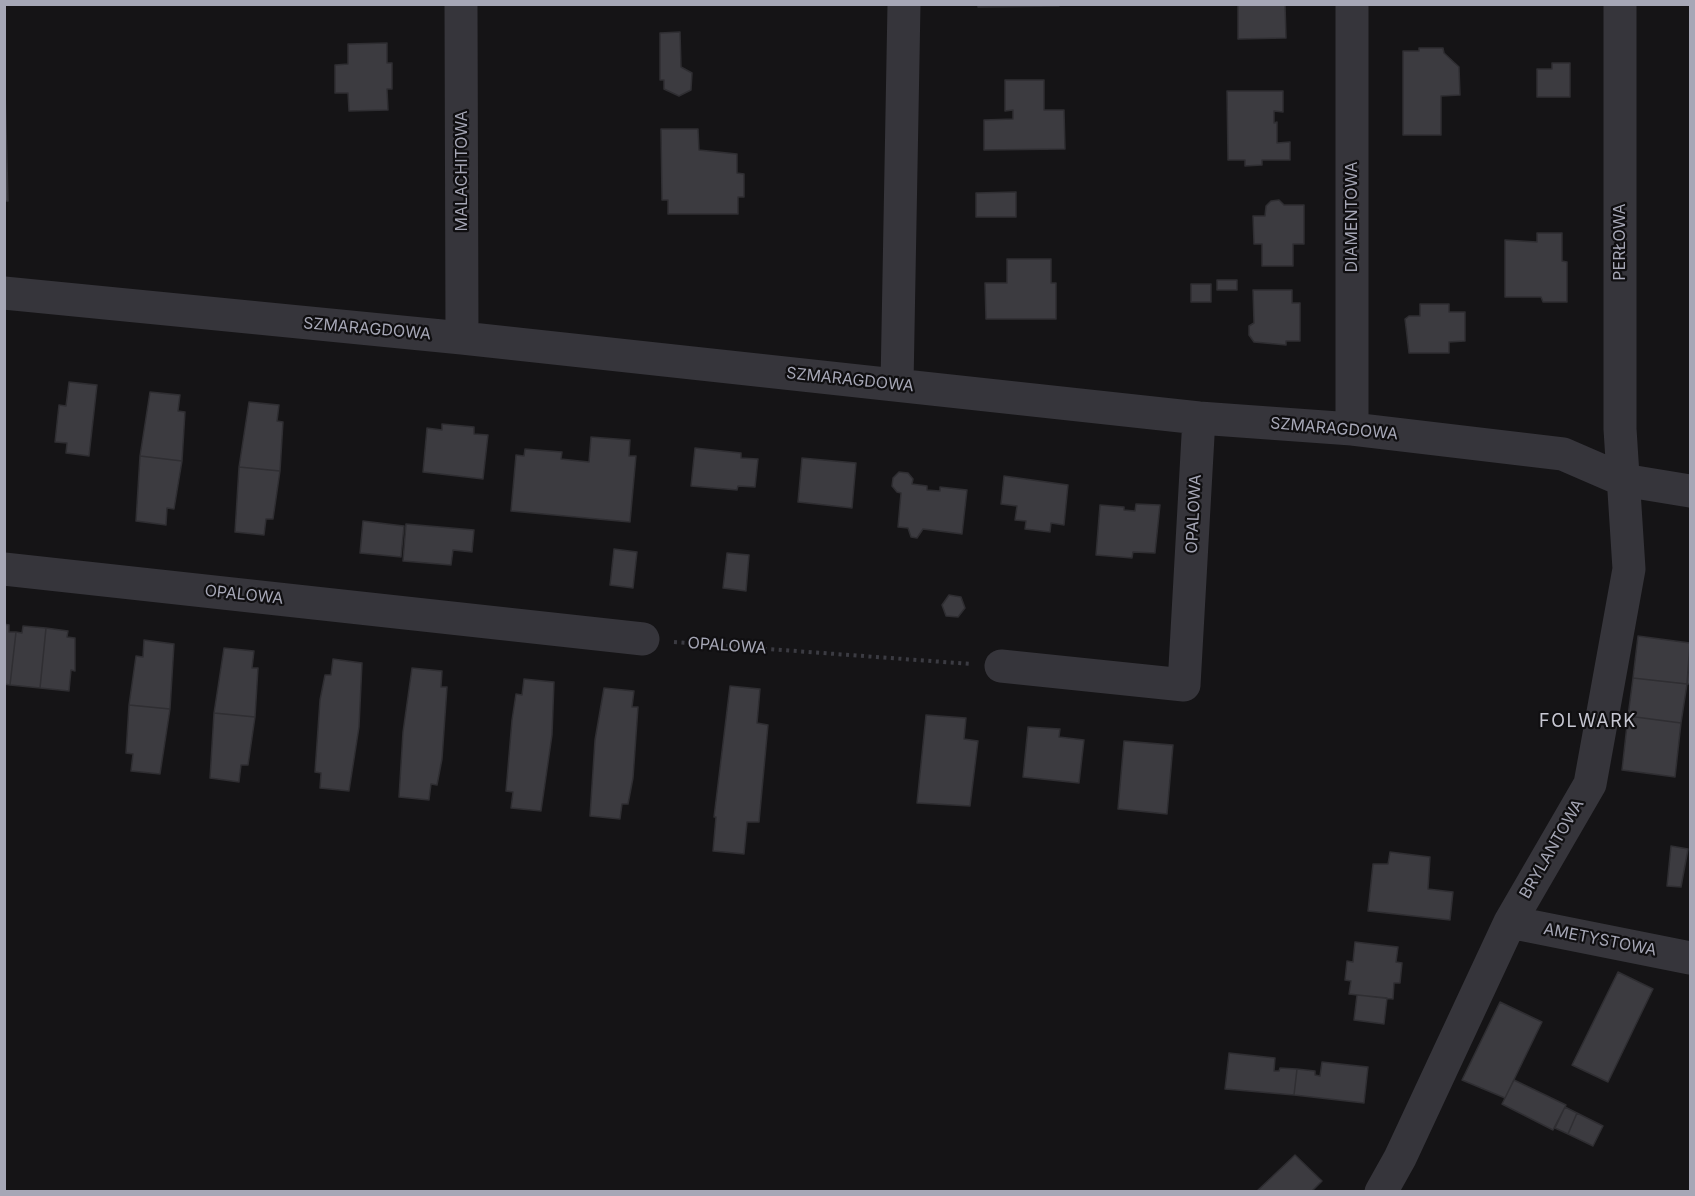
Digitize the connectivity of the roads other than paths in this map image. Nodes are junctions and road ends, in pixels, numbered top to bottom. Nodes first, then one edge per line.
1 (461, 4) edge
2 (904, 4) edge
3 (1352, 4) edge
4 (1620, 4) edge
5 (4, 293) edge
6 (462, 338) junction
7 (897, 385) junction
8 (1199, 418) junction
9 (1352, 429) junction
10 (1623, 480) junction
11 (1690, 491) edge
12 (4, 569) edge
13 (643, 639) road end
14 (1001, 666) road end
15 (1510, 922) junction
16 (1690, 958) edge
17 (1381, 1191) edge

1 - 6 street, MALACHITOWA
2 - 7 street
3 - 9 street, DIAMENTOWA
4 - 10 street, PERŁOWA
5 - 6 street, SZMARAGDOWA
6 - 7 street, SZMARAGDOWA
7 - 8 street, SZMARAGDOWA
8 - 9 street, SZMARAGDOWA
8 - 14 street, OPALOWA
9 - 10 street, SZMARAGDOWA
10 - 11 street, SZMARAGDOWA
10 - 15 street, BRYLANTOWA
12 - 13 street, OPALOWA
15 - 16 street, AMETYSTOWA
15 - 17 street, BRYLANTOWA

